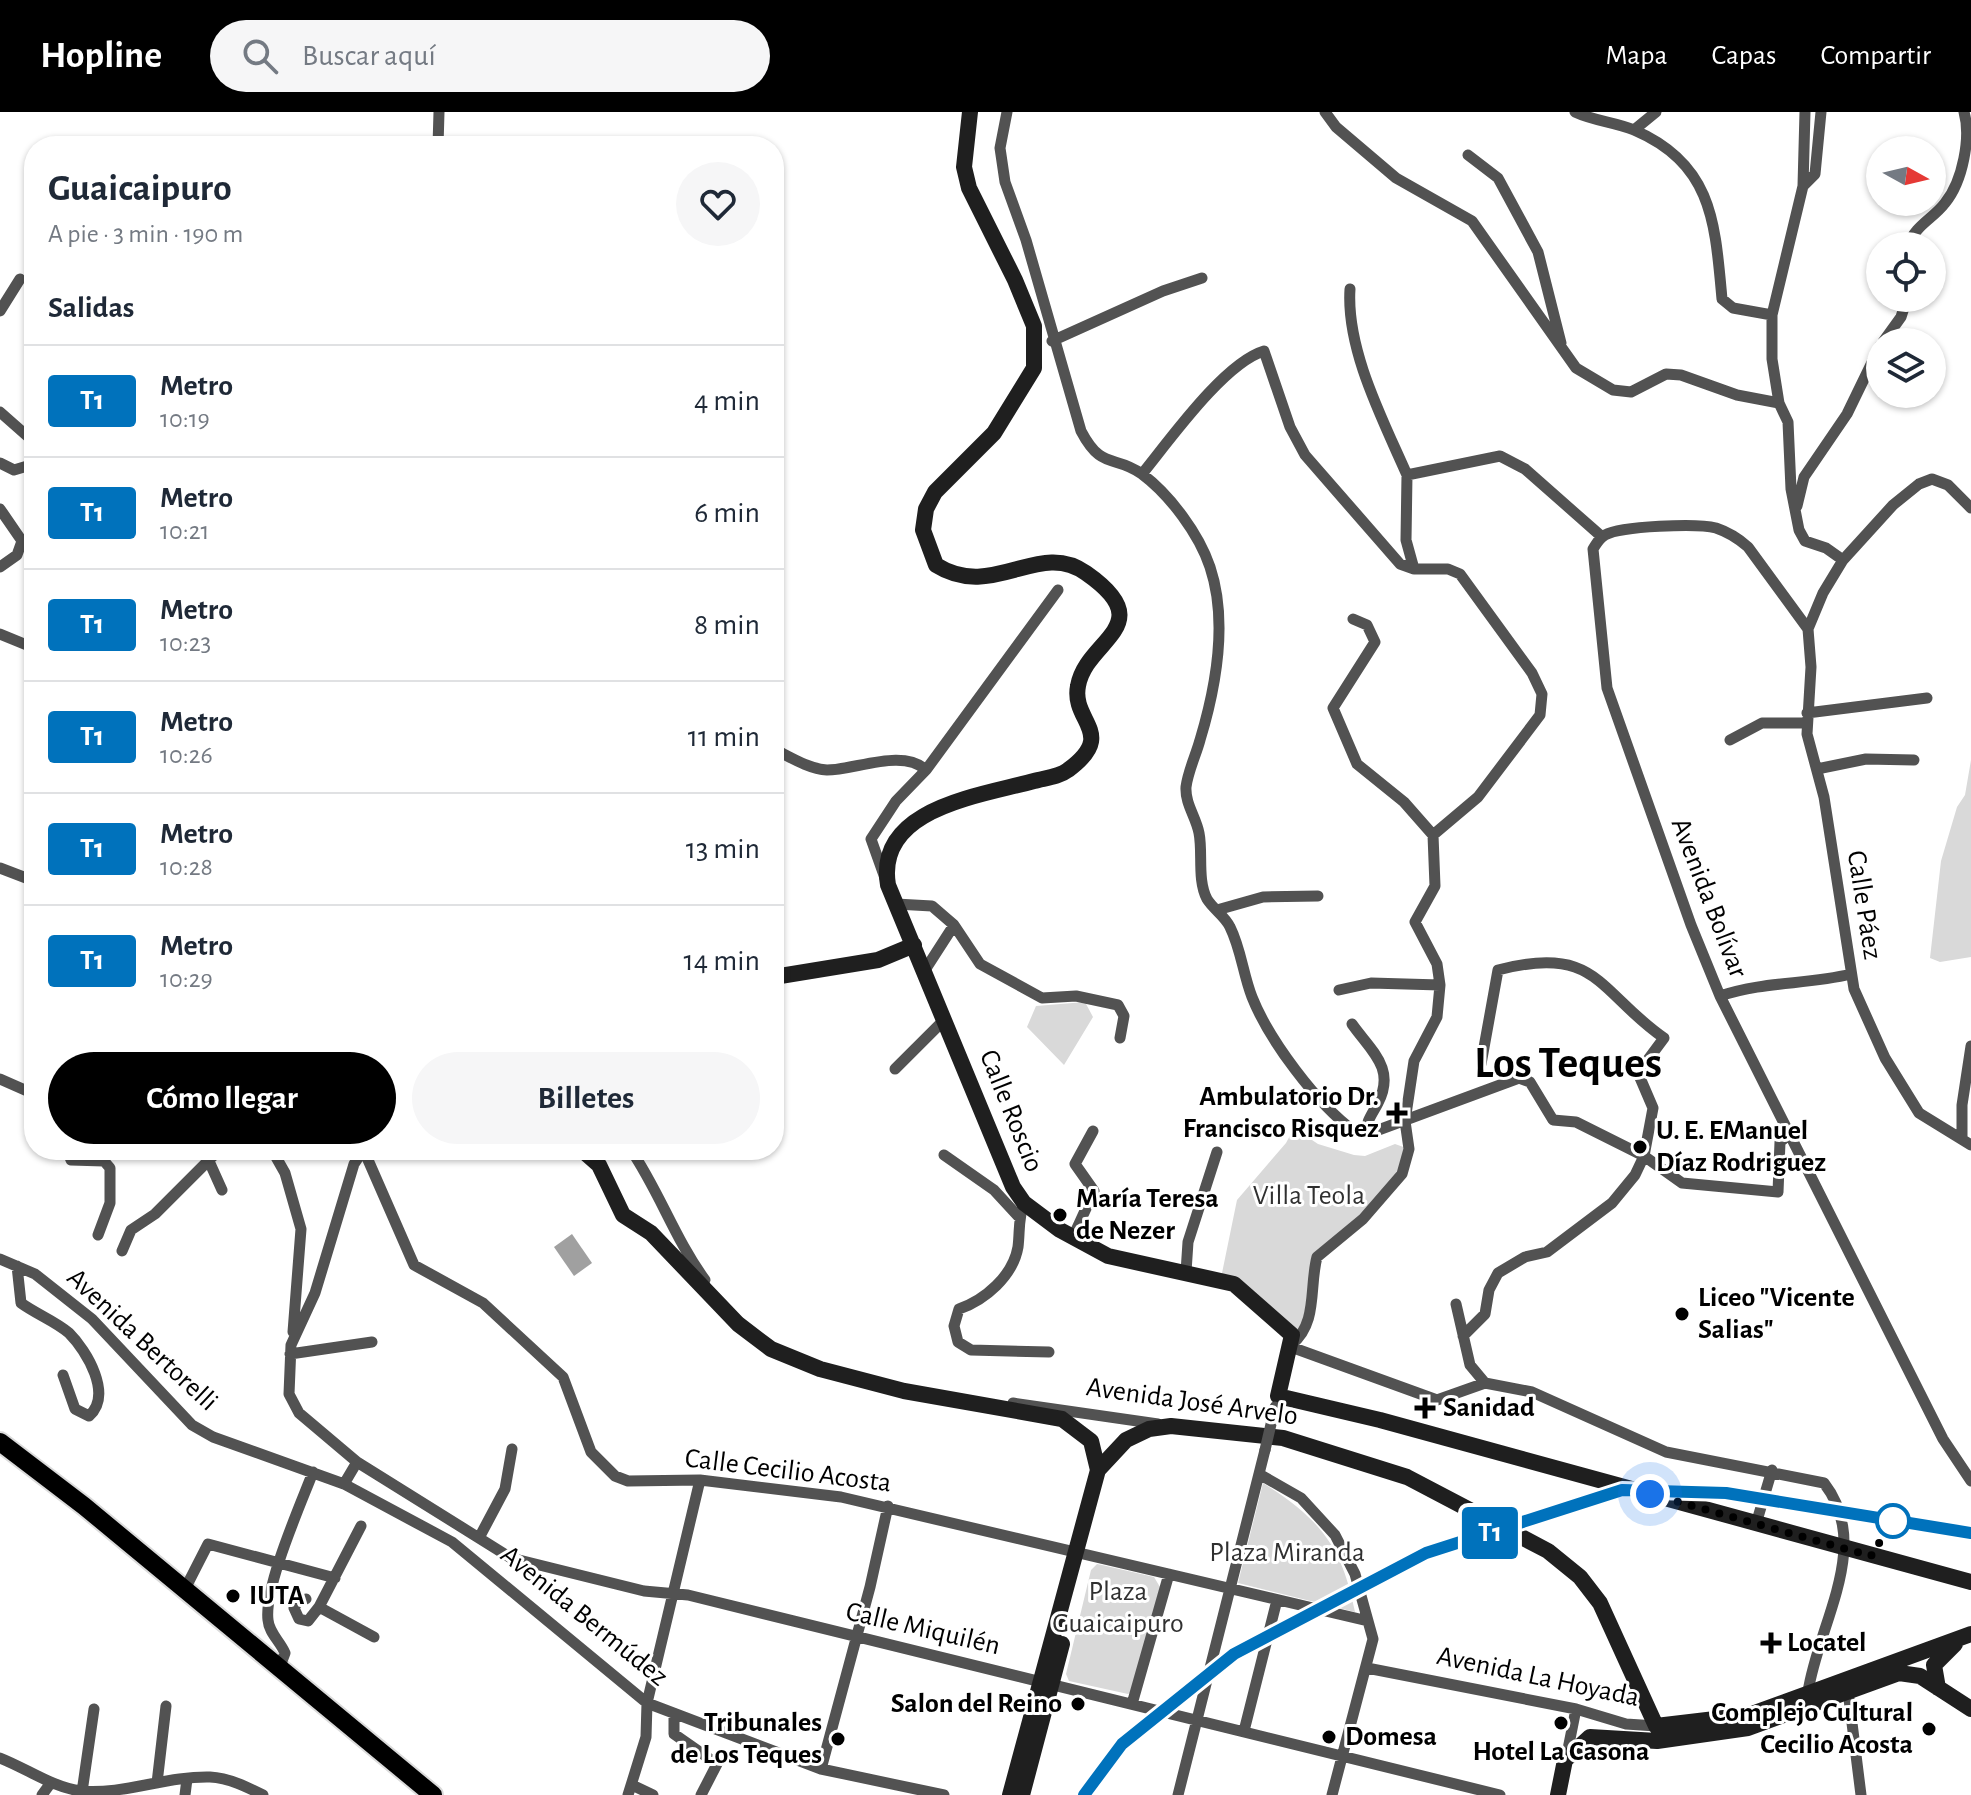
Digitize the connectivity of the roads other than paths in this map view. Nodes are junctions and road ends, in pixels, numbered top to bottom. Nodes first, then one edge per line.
1 (439, 112) edge
2 (970, 112) edge
3 (1007, 112) edge
4 (1325, 112) edge
5 (1575, 112) edge
6 (1656, 112) edge
7 (1805, 112) edge
8 (1821, 112) edge
9 (1964, 112) edge
10 (1634, 130) junction
11 (438, 136) edge
12 (1468, 155) dead end
13 (1803, 186) junction
14 (1917, 232) edge
15 (1202, 278) dead end
16 (20, 279) dead end
17 (1350, 289) dead end
18 (0, 311) edge
19 (1772, 315) junction
20 (1052, 341) junction
21 (1565, 353) junction
22 (1866, 376) edge
23 (1779, 403) junction
24 (0, 412) edge
25 (24, 433) edge
26 (0, 463) edge
27 (24, 467) edge
28 (1142, 474) junction
29 (1407, 475) junction
30 (1971, 508) edge
31 (0, 509) edge
32 (1796, 510) junction
33 (1601, 536) junction
34 (1843, 560) junction
35 (0, 567) edge
36 (1414, 569) junction
37 (1058, 590) dead end
38 (1353, 619) dead end
39 (1808, 629) junction
40 (0, 634) edge
41 (24, 644) edge
42 (1927, 698) dead end
43 (1807, 718) junction
44 (1730, 740) dead end
45 (784, 753) edge
46 (1914, 760) dead end
47 (1817, 769) junction
48 (926, 770) junction
49 (1433, 835) junction
50 (0, 868) edge
51 (24, 877) edge
52 (888, 885) junction
53 (1318, 896) dead end
54 (896, 904) junction
55 (1217, 910) junction
56 (954, 925) junction
57 (914, 945) junction
58 (925, 970) junction
59 (1851, 974) junction
60 (784, 975) edge
61 (1440, 985) junction
62 (1339, 990) dead end
63 (1720, 996) junction
64 (945, 1019) junction
65 (1352, 1024) dead end
66 (1120, 1038) dead end
67 (1971, 1046) edge
68 (1481, 1064) dead end
69 (895, 1069) dead end
70 (0, 1079) edge
71 (24, 1090) edge
72 (1405, 1121) junction
73 (1093, 1131) dead end
74 (1366, 1133) junction
75 (1791, 1133) junction
76 (1966, 1142) edge
77 (1217, 1152) dead end
78 (944, 1155) dead end
79 (1644, 1156) junction
80 (71, 1160) edge
81 (205, 1160) edge
82 (213, 1160) edge
83 (278, 1160) edge
84 (357, 1160) edge
85 (368, 1160) edge
86 (593, 1160) edge
87 (636, 1160) edge
88 (222, 1190) dead end
89 (1021, 1209) junction
90 (672, 1227) junction
91 (98, 1235) dead end
92 (1073, 1237) junction
93 (657, 1239) junction
94 (122, 1251) dead end
95 (0, 1259) edge
96 (17, 1266) junction
97 (1186, 1272) junction
98 (1456, 1304) dead end
99 (1463, 1336) junction
100 (372, 1342) dead end
101 (1292, 1346) junction
102 (291, 1349) junction
103 (1049, 1352) dead end
104 (63, 1375) dead end
105 (1485, 1383) junction
106 (1277, 1401) junction
107 (1171, 1426) junction
108 (0, 1442) edge
109 (512, 1449) dead end
110 (357, 1462) junction
111 (1098, 1470) junction
112 (1772, 1470) junction
113 (313, 1472) junction
114 (1259, 1474) junction
115 (700, 1480) junction
116 (1971, 1481) edge
117 (344, 1484) junction
118 (888, 1506) junction
119 (1756, 1524) junction
120 (361, 1526) dead end
121 (479, 1538) junction
122 (1846, 1549) junction
123 (500, 1551) junction
124 (1077, 1552) junction
125 (280, 1562) junction
126 (488, 1569) junction
127 (1169, 1574) junction
128 (335, 1578) junction
129 (1971, 1582) edge
130 (1229, 1588) junction
131 (185, 1589) junction
132 (674, 1593) junction
133 (306, 1599) dead end
134 (1277, 1600) junction
135 (319, 1607) junction
136 (1368, 1621) junction
137 (1971, 1634) edge
138 (374, 1637) dead end
139 (857, 1639) junction
140 (1367, 1668) junction
141 (279, 1669) junction
142 (1047, 1683) junction
143 (1938, 1688) junction
144 (1848, 1691) junction
145 (1808, 1692) junction
146 (647, 1703) junction
147 (1132, 1704) junction
148 (166, 1706) dead end
149 (94, 1709) dead end
150 (1576, 1709) junction
151 (1971, 1709) edge
152 (674, 1713) junction
153 (1197, 1720) junction
154 (1656, 1726) junction
155 (1244, 1731) junction
156 (1343, 1756) junction
157 (0, 1758) edge
158 (1565, 1760) junction
159 (821, 1769) junction
160 (187, 1779) junction
161 (157, 1783) junction
162 (50, 1784) junction
163 (630, 1790) edge
164 (82, 1792) junction
165 (42, 1795) edge
166 (185, 1795) edge
167 (263, 1795) edge
168 (433, 1795) edge
169 (653, 1795) edge
170 (701, 1795) edge
171 (944, 1795) edge
172 (1010, 1795) edge
173 (1022, 1795) edge
174 (1178, 1795) edge
175 (1332, 1795) edge
176 (1500, 1795) edge
177 (1558, 1795) edge
178 (1861, 1795) edge

1 - 11 street
2 - 52 street
3 - 20 street
4 - 21 street
5 - 10 street
6 - 10 street
7 - 13 street
8 - 13 street
9 - 14 street
10 - 19 street
12 - 21 street
13 - 19 street
15 - 20 street
16 - 18 street
17 - 29 street
19 - 23 street
20 - 28 street
21 - 23 street
22 - 32 street
23 - 32 street
24 - 25 street
26 - 27 street
28 - 36 street
28 - 55 street
29 - 33 street
29 - 36 street
30 - 34 street
31 - 35 street
32 - 34 street
33 - 39 street
33 - 63 street, Avenida Bolívar
34 - 39 street
36 - 49 street
37 - 48 street
38 - 49 street
39 - 43 street, Calle Páez
40 - 41 street
42 - 43 street
43 - 44 street
43 - 47 street, Calle Páez
45 - 48 street
46 - 47 street
47 - 59 street, Calle Páez
48 - 52 street
49 - 61 street
50 - 51 street
52 - 54 street, Calle Roscio
53 - 55 street
54 - 56 street
54 - 57 street, Calle Roscio
55 - 74 street
56 - 58 street
56 - 66 street
57 - 58 street, Calle Roscio
57 - 60 street
58 - 64 street, Calle Roscio
59 - 63 street
59 - 76 street, Calle Páez
61 - 62 street
61 - 72 street
63 - 75 street, Avenida Bolívar
64 - 69 street
64 - 89 street, Calle Roscio
65 - 74 street
67 - 76 street
68 - 79 street
70 - 71 street
72 - 74 street
72 - 79 street
72 - 101 street
73 - 92 street
75 - 79 street
75 - 116 street, Avenida Bolívar
77 - 97 street
78 - 89 street
79 - 99 street
80 - 91 street
81 - 94 street
82 - 88 street
83 - 102 street, Calle Miquilén
84 - 102 street
85 - 115 street, Calle Cecilio Acosta
86 - 93 street, Avenida José Arvelo
87 - 90 street, Avenida José Arvelo
89 - 92 street, Calle Roscio
89 - 103 street
90 - 93 street
90 - 107 street, Avenida José Arvelo
92 - 97 street, Calle Roscio
93 - 111 street, Avenida José Arvelo
95 - 96 street, Avenida Bertorelli
96 - 104 street
96 - 113 street, Avenida Bertorelli
97 - 101 street, Calle Roscio
98 - 99 street
99 - 105 street
100 - 102 street
101 - 105 street
101 - 106 street
102 - 110 street, Calle Miquilén
105 - 112 street
106 - 114 street, bridge
106 - 119 street
107 - 111 street
107 - 154 street, Avenida José Arvelo
108 - 131 main road
109 - 121 street
110 - 117 street
110 - 121 street, Calle Miquilén
111 - 124 street
112 - 119 street
112 - 122 street
113 - 117 street, Avenida Bertorelli
113 - 125 street
114 - 130 street
114 - 136 street
115 - 118 street, Calle Cecilio Acosta
115 - 132 street
117 - 126 street, Avenida Bermúdez
118 - 124 street, Calle Cecilio Acosta
118 - 139 street
119 - 122 street
120 - 128 street
121 - 123 street, Calle Miquilén
122 - 129 street
122 - 145 street
123 - 126 street
123 - 132 street, Calle Miquilén
124 - 127 street, Calle Cecilio Acosta
124 - 142 street
125 - 128 street
125 - 131 street
125 - 141 street
126 - 146 street, Avenida Bermúdez
127 - 130 street, Calle Cecilio Acosta
127 - 147 street
128 - 135 street
130 - 134 street, Calle Cecilio Acosta
130 - 153 street
131 - 141 main road
132 - 139 street, Calle Miquilén
132 - 146 street
133 - 135 street
134 - 136 street, Calle Cecilio Acosta
134 - 155 street
135 - 138 street
136 - 140 street
137 - 143 street
137 - 145 street, Avenida La Hoyada
139 - 142 street, Calle Miquilén
139 - 159 street
140 - 150 street, Avenida La Hoyada
140 - 156 street
141 - 168 main road
142 - 147 street, Calle Miquilén
142 - 172 street
142 - 173 street
143 - 144 street, Avenida La Hoyada
143 - 151 street, Avenida La Hoyada
144 - 158 street, Avenida La Hoyada
144 - 178 street
145 - 154 street, Avenida La Hoyada
146 - 152 street, Avenida Bermúdez
146 - 163 street
147 - 153 street, Calle Miquilén
148 - 161 street
149 - 164 street
150 - 154 street, Avenida La Hoyada
150 - 158 street
152 - 159 street, Avenida Bermúdez
152 - 170 street
153 - 155 street, Calle Miquilén
153 - 174 street
155 - 156 street, Calle Miquilén
156 - 175 street
156 - 176 street, Calle Miquilén
157 - 162 street
158 - 177 street
159 - 171 street, Avenida Bermúdez
160 - 161 street
160 - 166 street
160 - 167 street
161 - 164 street
162 - 164 street
162 - 165 street
163 - 169 street

